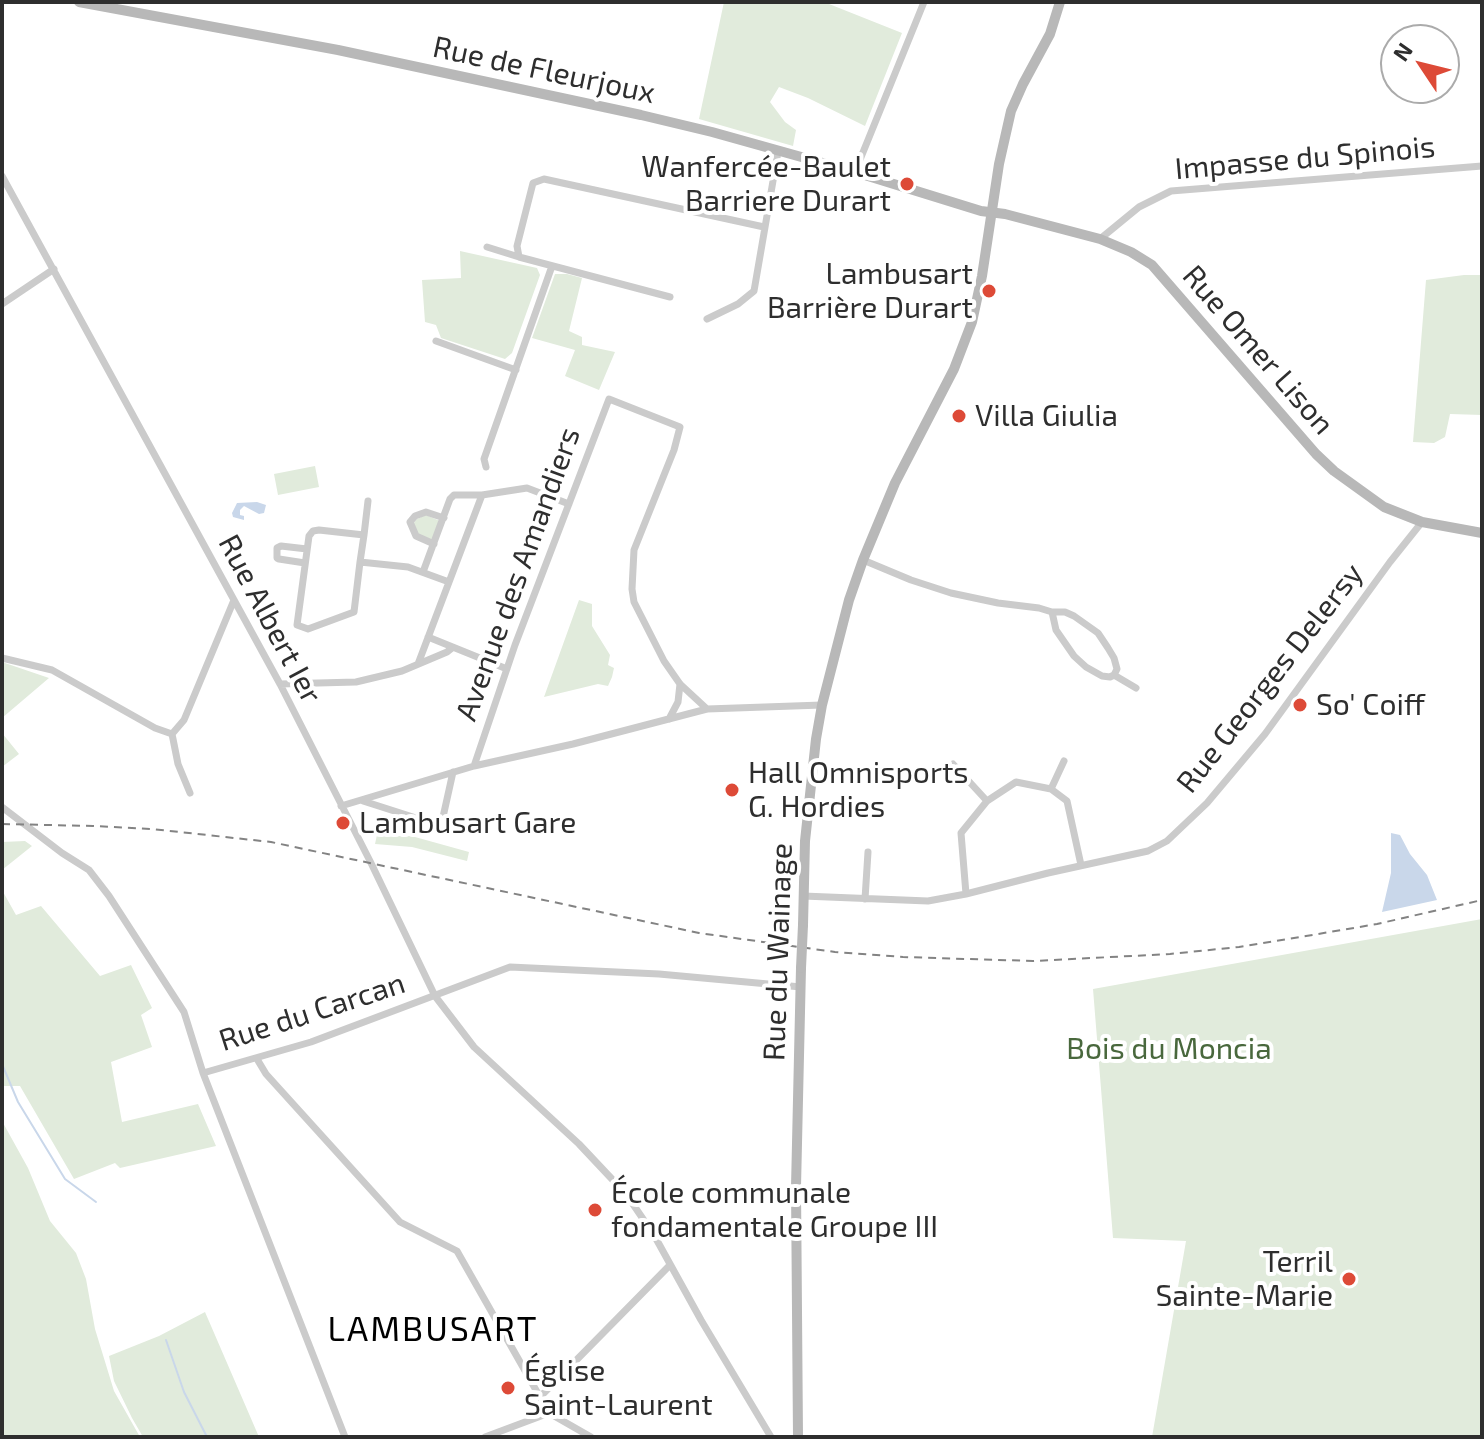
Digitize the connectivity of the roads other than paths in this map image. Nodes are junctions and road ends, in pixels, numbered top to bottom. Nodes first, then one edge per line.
1 (79, 2) edge
2 (924, 2) edge
3 (1060, 2) edge
4 (778, 152) junction
5 (1482, 166) edge
6 (855, 172) junction
7 (2, 176) edge
8 (991, 213) junction
9 (764, 227) junction
10 (1100, 239) junction
11 (487, 247) dead end
12 (519, 257) junction
13 (552, 266) junction
14 (54, 269) junction
15 (670, 297) dead end
16 (2, 304) edge
17 (707, 319) dead end
18 (436, 341) dead end
19 (516, 370) junction
20 (486, 467) dead end
21 (482, 495) junction
22 (368, 501) dead end
23 (569, 504) junction
24 (444, 518) junction
25 (1422, 522) junction
26 (1482, 533) edge
27 (364, 535) junction
28 (434, 544) junction
29 (307, 549) junction
30 (863, 560) junction
31 (360, 562) junction
32 (305, 563) junction
33 (423, 572) junction
34 (449, 582) junction
35 (234, 600) junction
36 (1052, 612) junction
37 (428, 637) junction
38 (452, 648) junction
39 (2, 658) edge
40 (418, 664) junction
41 (507, 669) junction
42 (1114, 675) junction
43 (280, 684) junction
44 (680, 684) junction
45 (1136, 688) dead end
46 (822, 705) junction
47 (707, 709) junction
48 (669, 719) junction
49 (172, 734) junction
50 (1064, 761) dead end
51 (953, 764) dead end
52 (474, 766) junction
53 (453, 772) junction
54 (1051, 789) junction
55 (190, 793) dead end
56 (361, 800) junction
57 (987, 801) junction
58 (341, 806) junction
59 (2, 807) edge
60 (868, 852) dead end
61 (1081, 865) junction
62 (966, 894) junction
63 (803, 896) junction
64 (865, 899) junction
65 (801, 987) junction
66 (435, 996) junction
67 (257, 1059) junction
68 (203, 1073) junction
69 (670, 1265) junction
70 (540, 1397) junction
71 (549, 1413) junction
72 (345, 1437) edge
73 (485, 1437) edge
74 (591, 1437) edge
75 (771, 1437) edge
76 (798, 1437) edge

1 - 4 street, Rue de Fleurjoux
2 - 6 street
3 - 8 street, Rue du Wainage
4 - 6 street, Rue de Fleurjoux
4 - 9 street
5 - 10 street, Impasse du Spinois
6 - 8 street, Rue de Fleurjoux
7 - 14 street, Rue Albert Ier
8 - 10 street, Rue Omer Lison
8 - 30 street, Rue du Wainage
9 - 12 street
9 - 17 street
10 - 25 street, Rue Omer Lison
11 - 12 street
12 - 13 street
13 - 15 street
13 - 19 street
14 - 16 street
14 - 35 street, Rue Albert Ier
18 - 19 street
19 - 20 street
21 - 23 street
21 - 24 street
21 - 34 street
22 - 27 street
23 - 41 street, Avenue des Amandiers
23 - 44 street, Avenue des Amandiers
24 - 28 street
24 - 28 street
25 - 26 street, Rue Omer Lison
25 - 61 street, Rue Georges Delersy
27 - 29 street
27 - 31 street
28 - 33 street
29 - 32 street
29 - 32 street
30 - 36 street
30 - 46 street, Rue du Wainage
31 - 32 street
31 - 33 street
33 - 34 street
34 - 37 street
35 - 43 street, Rue Albert Ier
35 - 49 street
36 - 42 street
36 - 42 street
37 - 38 street
37 - 40 street
38 - 40 street
38 - 41 street
39 - 49 street
40 - 43 street
41 - 52 street, Avenue des Amandiers
42 - 45 street
43 - 58 street, Rue Albert Ier
44 - 47 street
44 - 48 street
46 - 47 street
46 - 63 street, Rue du Wainage
47 - 48 street
48 - 52 street
49 - 55 street
50 - 54 street
51 - 57 street
52 - 53 street
53 - 56 street
53 - 56 street
54 - 57 street
54 - 61 street
56 - 58 street
57 - 62 street
58 - 66 street, Rue Albert Ier
59 - 68 street
60 - 64 street
61 - 62 street, Rue Georges Delersy
62 - 64 street, Rue Georges Delersy
63 - 64 street, Rue Georges Delersy
63 - 65 street, Rue du Wainage, bridge
65 - 66 street, Rue du Carcan
65 - 76 street, Rue du Wainage
66 - 67 street, Rue du Carcan
66 - 69 street, Rue Albert Ier
67 - 68 street, Rue du Carcan
67 - 70 street
68 - 72 street
69 - 70 street
69 - 75 street, Rue Albert Ier
70 - 71 street
71 - 73 street
71 - 74 street

